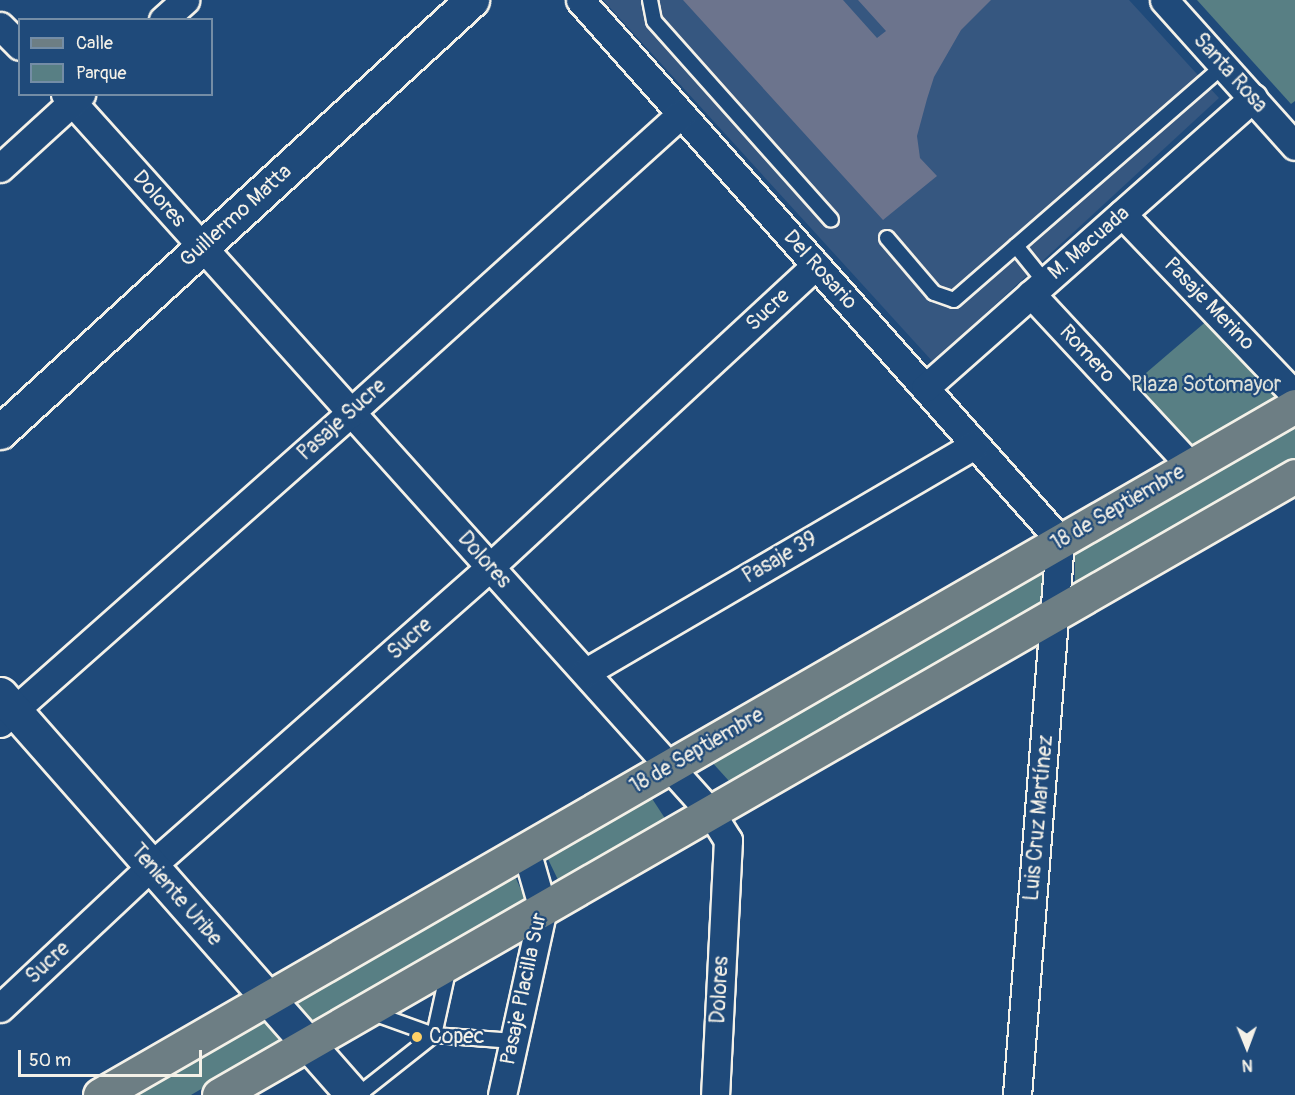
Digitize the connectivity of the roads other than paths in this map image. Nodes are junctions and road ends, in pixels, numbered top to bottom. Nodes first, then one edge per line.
1 (185, 0) edge
2 (472, 0) edge
3 (580, 0) edge
4 (650, 0) edge
5 (1164, 0) edge
6 (165, 18) edge
7 (0, 26) edge
8 (18, 44) edge
9 (1223, 66) junction
10 (73, 97) edge
11 (1252, 98) junction
12 (681, 114) junction
13 (1295, 146) edge
14 (0, 168) edge
15 (1122, 214) junction
16 (831, 219) dead end
17 (887, 238) dead end
18 (1016, 246) junction
19 (202, 248) junction
20 (816, 266) junction
21 (1038, 288) junction
22 (925, 388) junction
23 (1295, 395) edge
24 (1295, 406) edge
25 (350, 413) junction
26 (0, 432) edge
27 (975, 445) junction
28 (1191, 466) junction
29 (1295, 476) edge
30 (1060, 540) junction
31 (490, 567) junction
32 (1056, 614) junction
33 (586, 672) junction
34 (5, 709) edge
35 (669, 767) junction
36 (711, 813) junction
37 (526, 850) junction
38 (151, 866) junction
39 (543, 909) junction
40 (450, 962) junction
41 (268, 1000) junction
42 (0, 1008) edge
43 (366, 1011) junction
44 (434, 1035) junction
45 (514, 1041) junction
46 (308, 1044) junction
47 (100, 1095) edge
48 (219, 1095) edge
49 (353, 1095) edge
50 (358, 1095) edge
51 (502, 1095) edge
52 (716, 1095) edge
53 (1017, 1095) edge

1 - 6 street
2 - 19 street, Guillermo Matta
3 - 12 street, Del Rosario
4 - 16 lane
5 - 9 street, Santa Rosa
7 - 8 street
9 - 11 street, Santa Rosa
9 - 18 lane
10 - 14 street
10 - 19 street, Dolores
11 - 13 street, Santa Rosa
11 - 15 street, M. Macuada
12 - 20 street, Del Rosario
12 - 25 street, Pasaje Sucre
15 - 21 street, M. Macuada
15 - 23 street, Pasaje Merino
17 - 18 lane
18 - 21 lane
19 - 25 street, Dolores
19 - 26 street, Guillermo Matta
20 - 22 street, Del Rosario
20 - 31 street, Sucre
21 - 22 street, M. Macuada
21 - 28 street, Romero
22 - 27 street, Del Rosario
24 - 28 main road, 18 de Septiembre
25 - 31 street, Dolores
25 - 34 street, Pasaje Sucre
27 - 30 street, Del Rosario
27 - 33 street, Pasaje 39
28 - 30 main road, 18 de Septiembre
29 - 32 main road
30 - 32 street, Luis Cruz Martínez
30 - 35 main road, 18 de Septiembre
31 - 33 street, Dolores
31 - 38 street, Sucre
32 - 36 main road
32 - 53 street, Luis Cruz Martínez
33 - 35 street, Dolores
34 - 38 street, Teniente Uribe
35 - 36 street, Dolores
35 - 37 main road, 18 de Septiembre
36 - 39 main road
36 - 52 street, Dolores
37 - 39 street, Pasaje Placilla Sur
37 - 41 main road, 18 de Septiembre
38 - 41 street, Teniente Uribe
38 - 42 street, Sucre
39 - 40 main road
39 - 45 street, Pasaje Placilla Sur
40 - 43 main road
40 - 44 lane
41 - 46 street, Teniente Uribe
41 - 47 main road, 18 de Septiembre
43 - 44 lane
43 - 46 main road
44 - 45 lane
44 - 50 lane
45 - 51 street, Pasaje Placilla Sur
46 - 48 main road
46 - 49 street, Teniente Uribe

